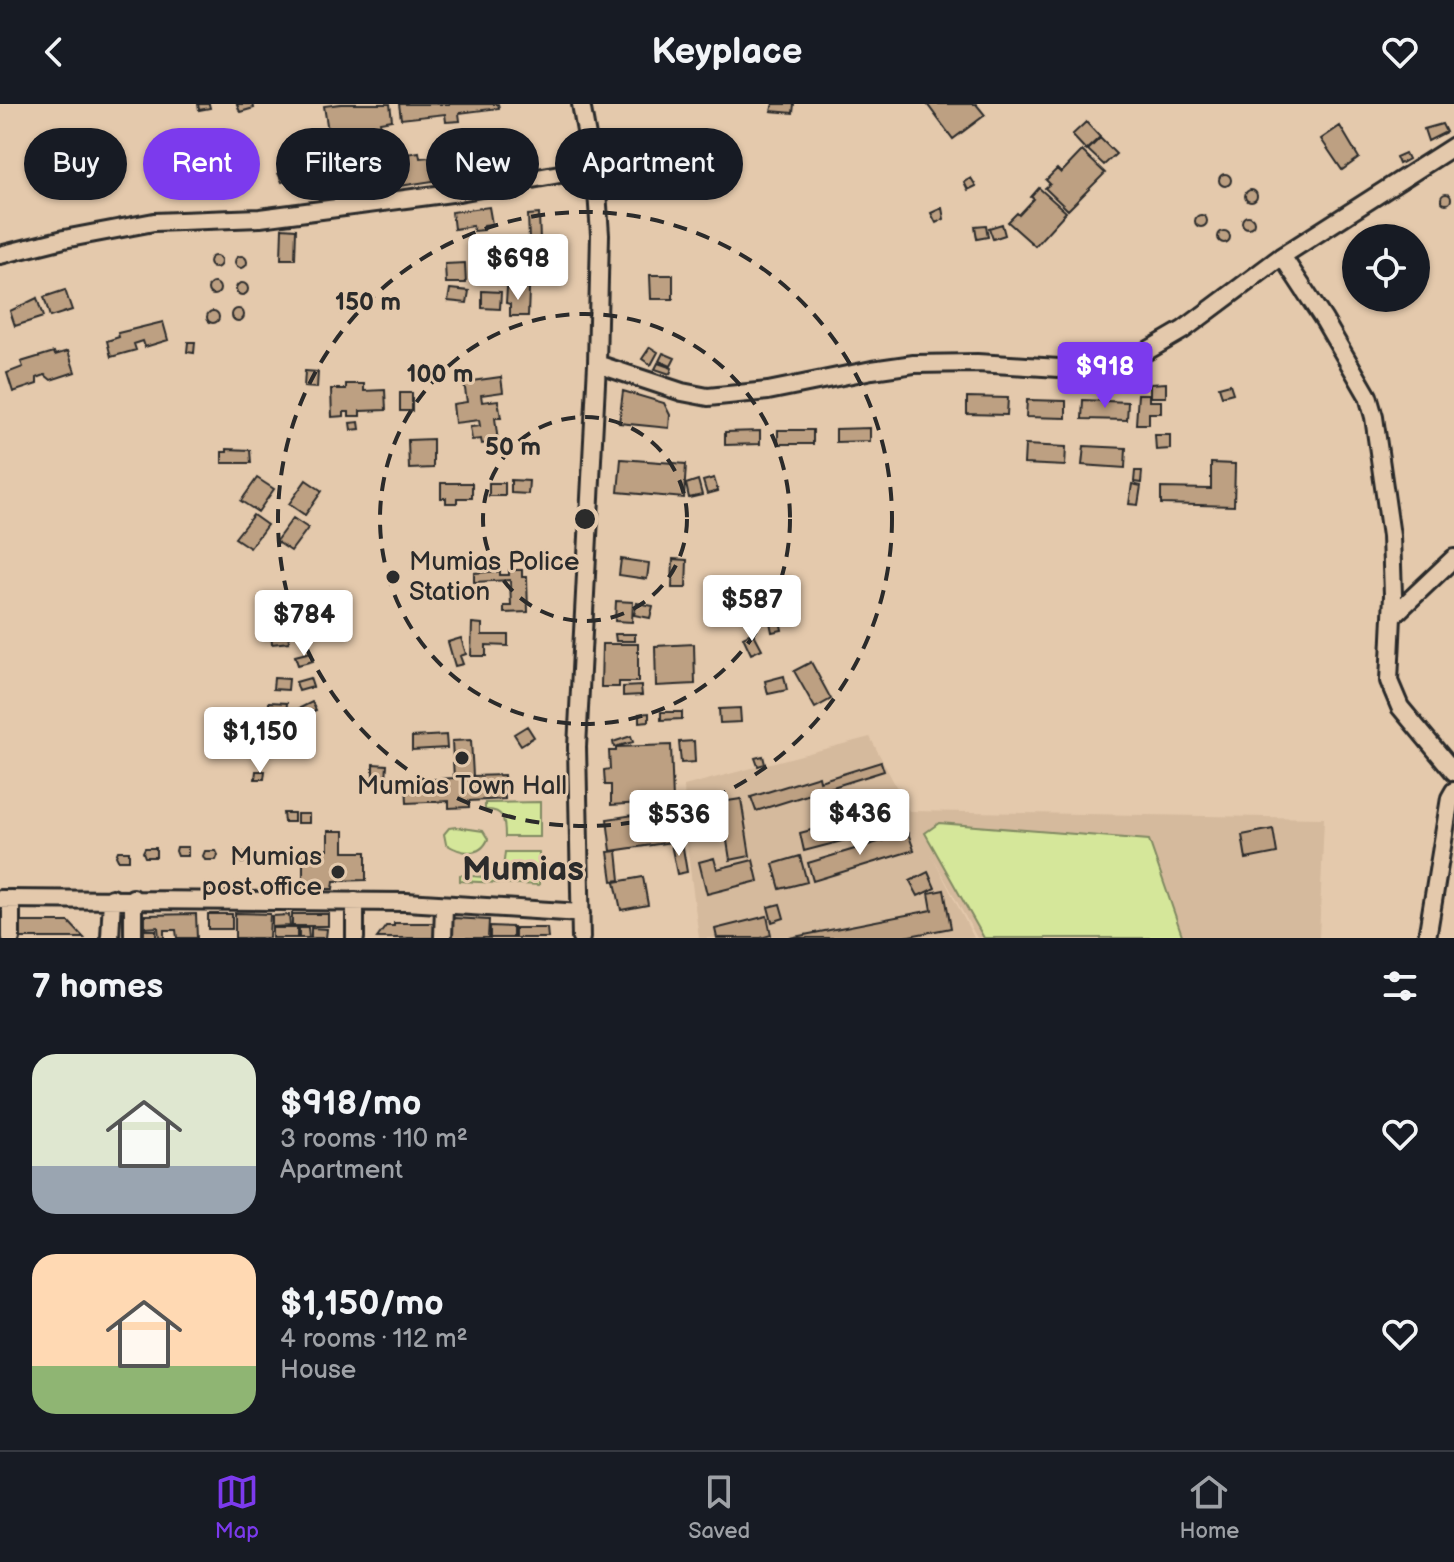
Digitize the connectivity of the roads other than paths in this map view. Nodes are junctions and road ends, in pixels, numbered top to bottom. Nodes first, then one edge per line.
1 (581, 104) edge
2 (586, 128) edge
3 (1454, 146) edge
4 (555, 175) edge
5 (596, 200) edge
6 (0, 255) edge
7 (1282, 256) junction
8 (597, 364) junction
9 (1454, 558) edge
10 (1393, 616) junction
11 (1454, 772) edge
12 (1454, 791) edge
13 (112, 898) junction
14 (133, 898) junction
15 (6, 899) edge
16 (355, 901) junction
17 (444, 905) junction
18 (581, 913) junction
19 (11, 938) edge
20 (110, 938) edge
21 (133, 938) edge
22 (355, 938) edge
23 (443, 938) edge
24 (581, 938) edge
25 (1427, 938) edge

1 - 2 street
3 - 7 street
4 - 6 street
5 - 8 street
7 - 8 street
7 - 10 street
8 - 18 street
9 - 10 street
10 - 11 street
12 - 25 street
13 - 14 street
13 - 15 street
13 - 20 street
14 - 16 street
14 - 21 street
15 - 19 street
16 - 17 street
16 - 22 street
17 - 18 street
17 - 23 street
18 - 24 street

